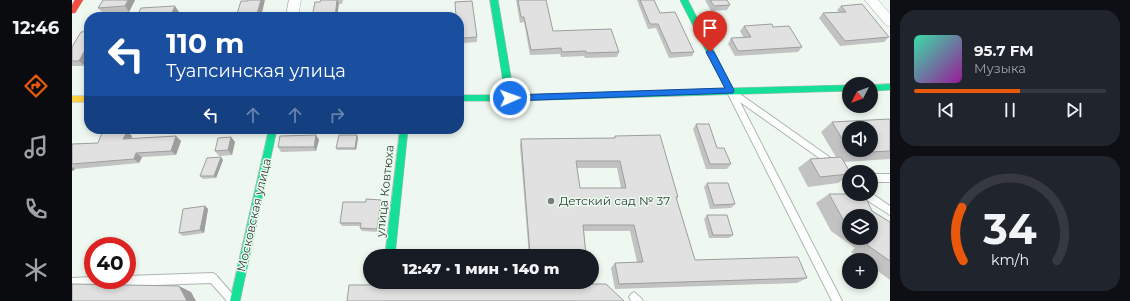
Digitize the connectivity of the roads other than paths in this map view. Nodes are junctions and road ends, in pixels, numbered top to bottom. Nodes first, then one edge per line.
1 (79, 0) edge
2 (296, 0) edge
3 (494, 0) edge
4 (684, 0) edge
5 (871, 0) edge
6 (72, 11) edge
7 (293, 12) edge
8 (890, 22) edge
9 (890, 87) edge
10 (842, 88) edge
11 (878, 88) edge
12 (730, 90) junction
13 (464, 98) edge
14 (510, 98) junction
15 (72, 99) edge
16 (84, 99) edge
17 (272, 134) edge
18 (403, 134) edge
19 (842, 173) edge
20 (878, 178) edge
21 (890, 178) edge
22 (875, 201) edge
23 (890, 211) edge
24 (391, 249) edge
25 (72, 283) edge
26 (234, 301) edge
27 (837, 301) edge

1 - 6 street
2 - 7 street
3 - 14 street
4 - 12 street
5 - 8 street
9 - 11 street
10 - 12 street
12 - 14 street
12 - 19 lane
12 - 27 lane
13 - 14 street
15 - 16 street
17 - 26 street, Московская улица
18 - 24 street, улица Ковтюха
20 - 21 lane
22 - 23 lane
25 - 26 lane

